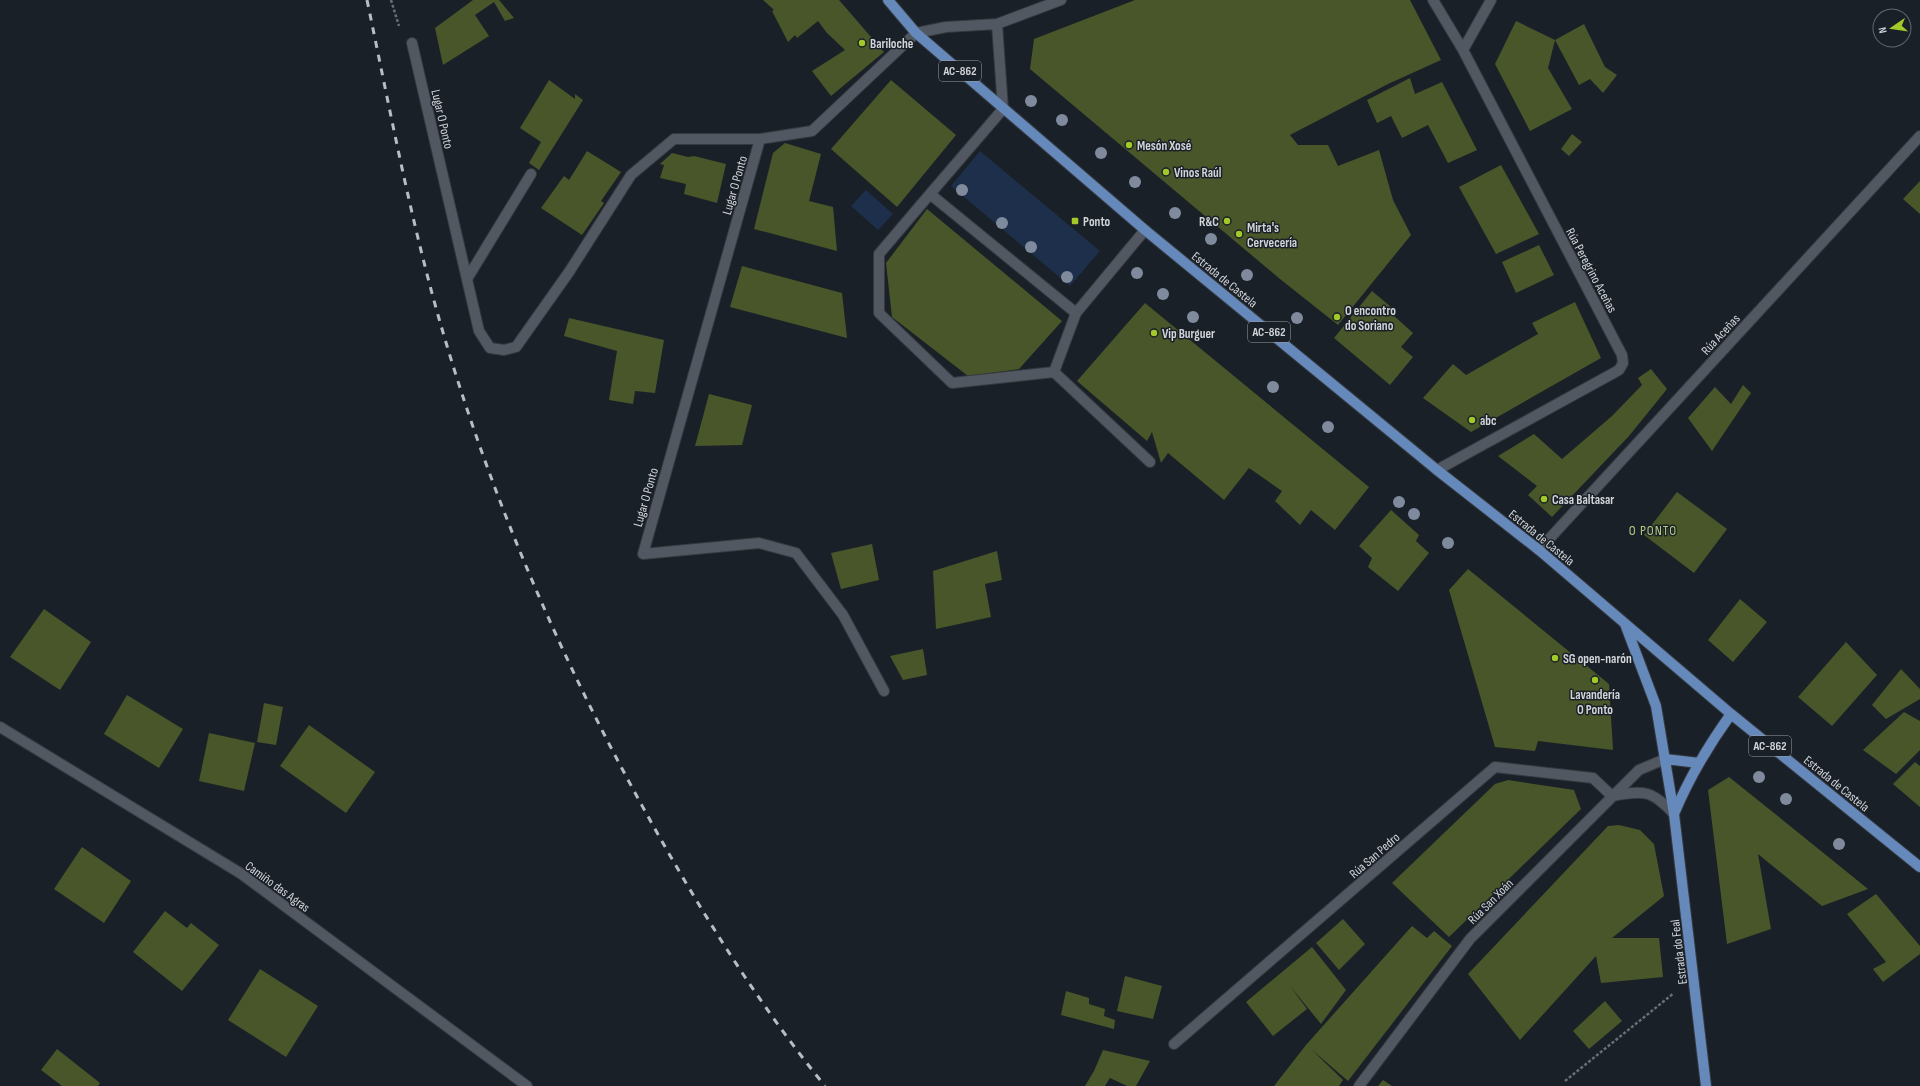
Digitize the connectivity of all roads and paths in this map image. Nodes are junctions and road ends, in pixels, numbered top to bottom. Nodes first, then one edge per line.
1 (391, 0) edge
2 (888, 0) edge
3 (1061, 0) edge
4 (1433, 0) edge
5 (1491, 0) edge
6 (998, 24) junction
7 (916, 33) junction
8 (412, 43) joint
9 (1463, 50) junction
10 (1003, 109) junction
11 (1920, 136) edge
12 (760, 139) junction
13 (531, 174) dead end
14 (930, 194) junction
15 (1145, 230) junction
16 (467, 279) junction
17 (1076, 313) junction
18 (1054, 372) junction
19 (1150, 462) dead end
20 (1437, 470) junction
21 (1539, 550) junction
22 (1624, 622) junction
23 (884, 690) dead end
24 (1731, 714) junction
25 (0, 727) edge
26 (1665, 759) junction
27 (1699, 763) junction
28 (1612, 796) junction
29 (1674, 814) junction
30 (1920, 867) edge
31 (1694, 978) junction
32 (1174, 1044) dead end
33 (1565, 1081) dead end
34 (527, 1086) edge
35 (1359, 1086) edge
36 (1706, 1086) edge

1 - 8 path
2 - 7 main road, Estrada de Castela / AC-862
3 - 6 street
4 - 9 street, Rúa Peregrino Aceñas
5 - 9 street
6 - 7 street
6 - 10 street
7 - 10 main road, Estrada de Castela / AC-862
7 - 12 street, Lugar O Ponto
8 - 16 street, Lugar O Ponto
9 - 20 street, Rúa Peregrino Aceñas
10 - 14 street
10 - 15 main road, Estrada de Castela / AC-862
11 - 21 street, Rúa Aceñas
12 - 16 street, Lugar O Ponto
12 - 23 street, Lugar O Ponto
13 - 16 street
14 - 17 street
14 - 18 street
15 - 17 street
15 - 20 main road, Estrada de Castela / AC-862
17 - 18 street
18 - 19 street
20 - 21 main road, Estrada de Castela / AC-862
21 - 22 main road, Estrada de Castela / AC-862
22 - 24 main road, Estrada de Castela / AC-862
22 - 26 main road, Estrada do Feal
24 - 27 main road, Estrada do Feal
24 - 30 main road, Estrada de Castela / AC-862
25 - 34 street, Camiño das Agras
26 - 27 main road
26 - 28 street, Rúa San Xoán
26 - 29 main road, Estrada do Feal
27 - 29 main road, Estrada do Feal
28 - 29 street
28 - 32 street, Rúa San Pedro
28 - 35 street, Rúa San Xoán
29 - 31 main road, Estrada do Feal
31 - 33 path
31 - 36 main road, Estrada do Feal

